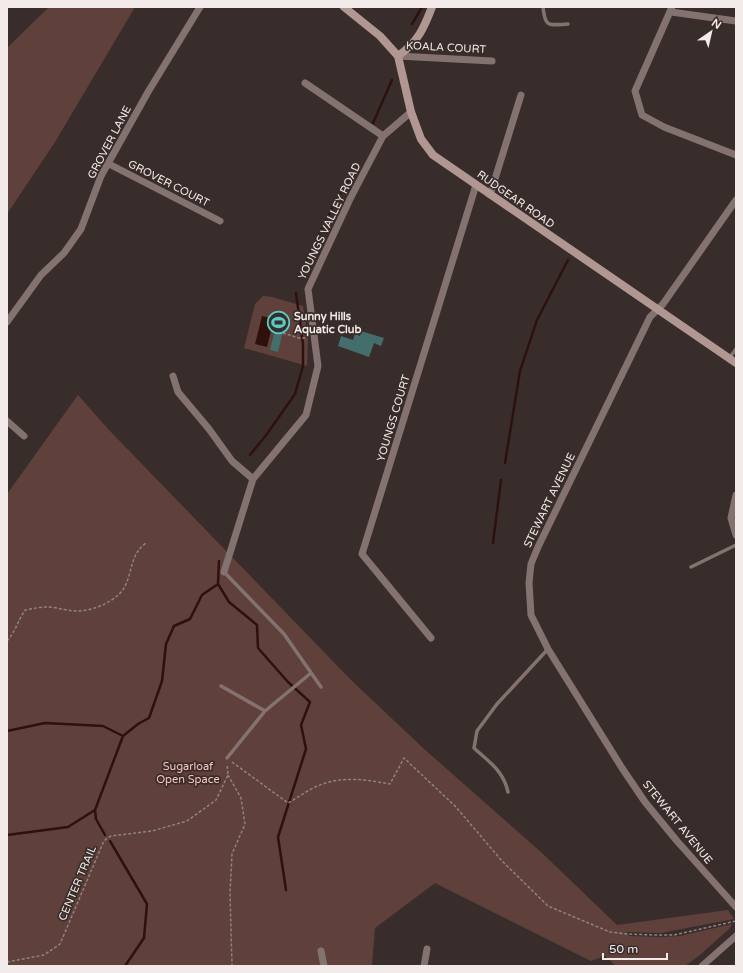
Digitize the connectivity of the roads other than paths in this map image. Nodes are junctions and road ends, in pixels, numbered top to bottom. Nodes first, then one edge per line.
1 (200, 7) edge
2 (344, 7) edge
3 (432, 7) edge
4 (543, 7) edge
5 (671, 9) edge
6 (736, 21) edge
7 (568, 24) dead end
8 (398, 56) junction
9 (492, 61) dead end
10 (305, 83) dead end
11 (521, 95) dead end
12 (411, 112) junction
13 (383, 136) junction
14 (736, 155) edge
15 (109, 164) junction
16 (476, 185) junction
17 (490, 195) junction
18 (736, 200) edge
19 (220, 222) dead end
20 (657, 310) junction
21 (7, 322) edge
22 (736, 349) edge
23 (733, 361) edge
24 (174, 376) dead end
25 (7, 422) edge
26 (24, 436) dead end
27 (253, 478) junction
28 (736, 496) edge
29 (736, 535) edge
30 (736, 545) edge
31 (691, 567) dead end
32 (224, 572) joint
33 (430, 638) dead end
34 (548, 649) junction
35 (311, 673) junction
36 (221, 686) dead end
37 (321, 688) dead end
38 (265, 711) junction
39 (227, 758) road end
40 (508, 792) dead end
41 (736, 907) edge
42 (736, 936) edge
43 (428, 949) dead end
44 (321, 951) dead end
45 (324, 966) edge
46 (424, 966) edge
47 (702, 966) edge

1 - 15 street, GROVER LANE
2 - 8 street, RUDGEAR ROAD
3 - 8 street
4 - 7 lane
5 - 6 street
5 - 14 street
8 - 9 street, KOALA COURT
8 - 12 street, RUDGEAR ROAD
10 - 13 street
11 - 17 street
12 - 13 street, YOUNGS VALLEY ROAD
12 - 16 street, RUDGEAR ROAD
13 - 27 street, YOUNGS VALLEY ROAD
15 - 19 street, GROVER COURT
15 - 21 street, GROVER LANE
16 - 17 street, RUDGEAR ROAD
16 - 33 street, YOUNGS COURT
17 - 20 street, RUDGEAR ROAD
18 - 20 street, STEWART AVENUE
20 - 23 street, RUDGEAR ROAD
20 - 34 street, STEWART AVENUE
22 - 23 lane
24 - 27 street
25 - 26 street
27 - 32 street, YOUNGS VALLEY ROAD
28 - 29 street
30 - 31 lane
32 - 35 lane
34 - 40 lane
34 - 41 street, STEWART AVENUE
35 - 37 lane
35 - 38 lane
36 - 38 lane
38 - 39 lane
42 - 47 street
43 - 46 street
44 - 45 street

